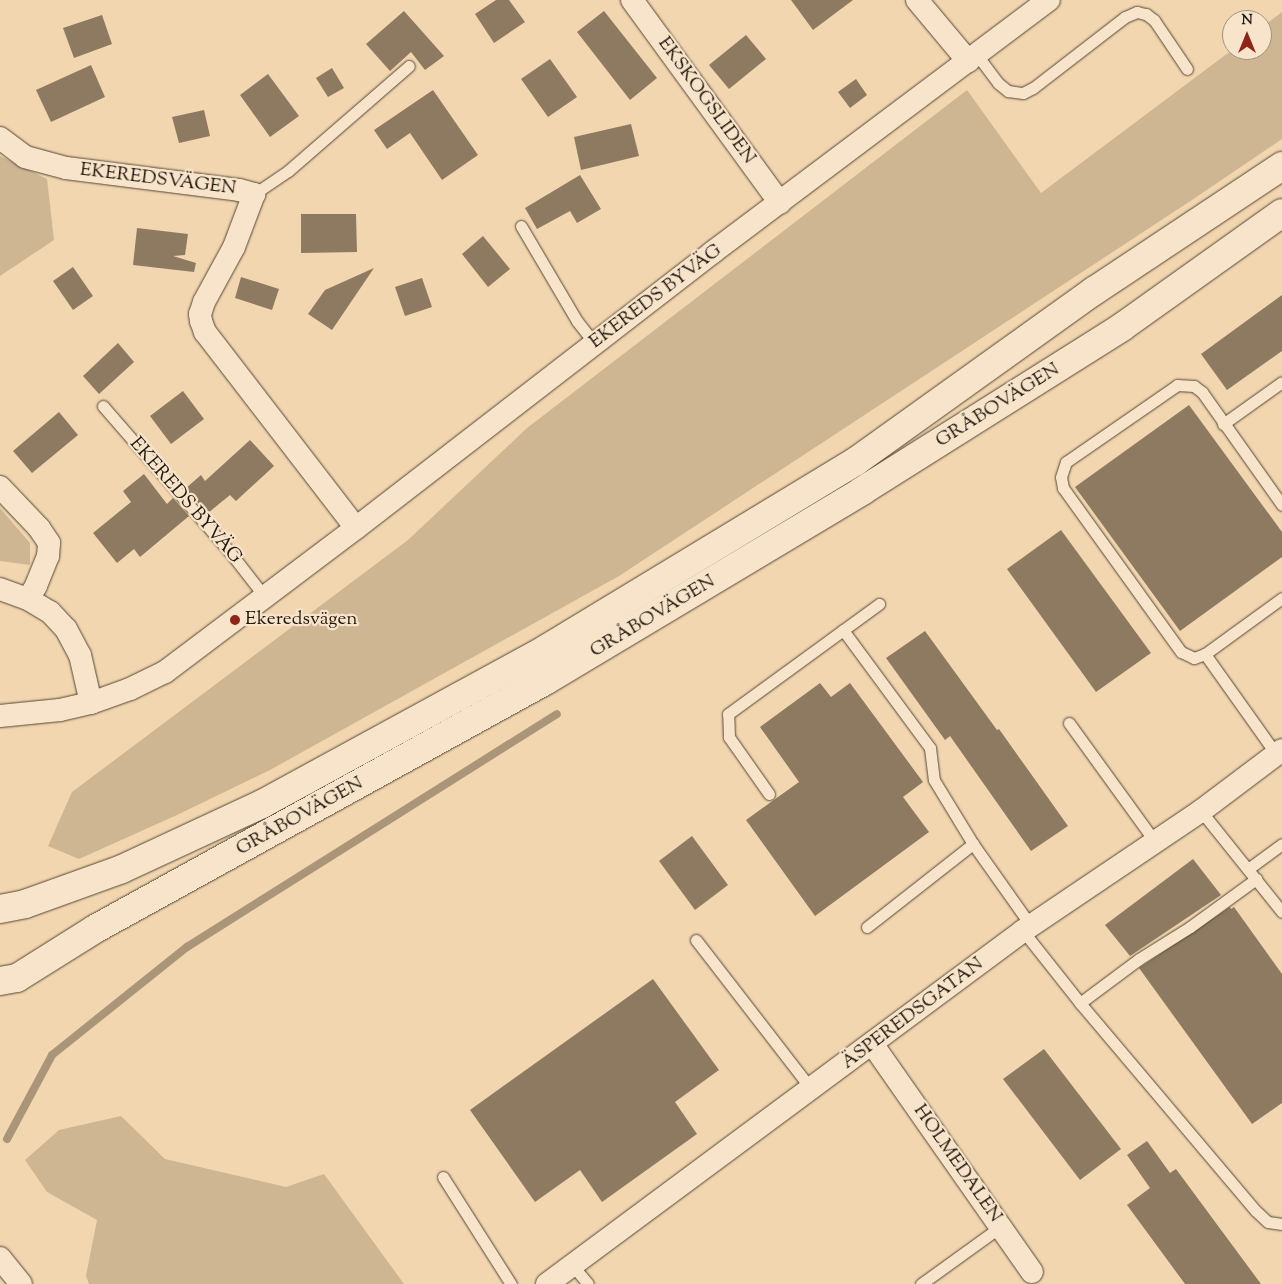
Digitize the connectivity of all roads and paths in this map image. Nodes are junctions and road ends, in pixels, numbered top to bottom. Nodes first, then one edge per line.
1 (632, 0) edge
2 (917, 0) edge
3 (1049, 0) edge
4 (972, 58) junction
5 (409, 66) dead end
6 (1186, 69) dead end
7 (0, 138) edge
8 (1282, 166) edge
9 (254, 194) junction
10 (780, 203) junction
11 (1282, 213) edge
12 (522, 226) dead end
13 (594, 344) junction
14 (1282, 382) edge
15 (103, 406) dead end
16 (1223, 424) junction
17 (0, 487) edge
18 (1282, 505) edge
19 (356, 528) junction
20 (0, 589) edge
21 (265, 597) junction
22 (1282, 598) edge
23 (28, 599) junction
24 (879, 604) dead end
25 (843, 630) junction
26 (1205, 654) junction
27 (92, 703) junction
28 (0, 716) edge
29 (1069, 724) dead end
30 (1279, 752) edge
31 (768, 794) dead end
32 (1201, 810) junction
33 (1155, 842) junction
34 (973, 844) junction
35 (1282, 844) edge
36 (1248, 869) junction
37 (1256, 879) junction
38 (0, 909) edge
39 (1282, 912) edge
40 (866, 927) dead end
41 (1027, 928) junction
42 (696, 940) dead end
43 (0, 981) edge
44 (1080, 1003) junction
45 (873, 1045) junction
46 (812, 1090) junction
47 (443, 1177) dead end
48 (1282, 1224) edge
49 (1000, 1227) junction
50 (573, 1266) junction
51 (1036, 1278) edge
52 (511, 1284) edge
53 (547, 1284) edge
54 (588, 1284) edge
55 (921, 1284) edge

1 - 10 street, EKSKOGSLIDEN
2 - 4 street
3 - 4 street, EKEREDS BYVÄG
4 - 6 lane
4 - 10 street, EKEREDS BYVÄG
5 - 9 lane
7 - 9 street, EKEREDSVÄGEN
8 - 38 main road, GRÅBOVÄGEN
9 - 19 street, EKEREDSVÄGEN
10 - 13 street, EKEREDS BYVÄG
11 - 43 main road, GRÅBOVÄGEN
12 - 13 lane
13 - 19 street, EKEREDS BYVÄG
14 - 16 lane
15 - 21 lane, EKEREDS BYVÄG
16 - 18 lane
16 - 26 lane
17 - 23 street
19 - 21 street, EKEREDS BYVÄG
20 - 23 street
21 - 27 street, EKEREDS BYVÄG
22 - 26 lane
23 - 27 street
24 - 25 lane
25 - 31 lane
25 - 34 lane
26 - 30 lane
27 - 28 street, EKEREDS BYVÄG
29 - 33 lane
30 - 32 street, ÄSPEREDSGATAN
32 - 33 street, ÄSPEREDSGATAN
32 - 36 lane
33 - 41 street, ÄSPEREDSGATAN
34 - 40 lane
34 - 41 lane
35 - 36 lane
36 - 37 lane
37 - 39 lane
37 - 44 lane
41 - 44 lane
41 - 45 street, ÄSPEREDSGATAN
42 - 46 lane
44 - 48 lane
45 - 46 street, ÄSPEREDSGATAN
45 - 49 street, HOLMEDALEN
46 - 50 street, ÄSPEREDSGATAN
47 - 52 lane
49 - 51 street, HOLMEDALEN
49 - 55 lane
50 - 53 street, ÄSPEREDSGATAN
50 - 54 lane

